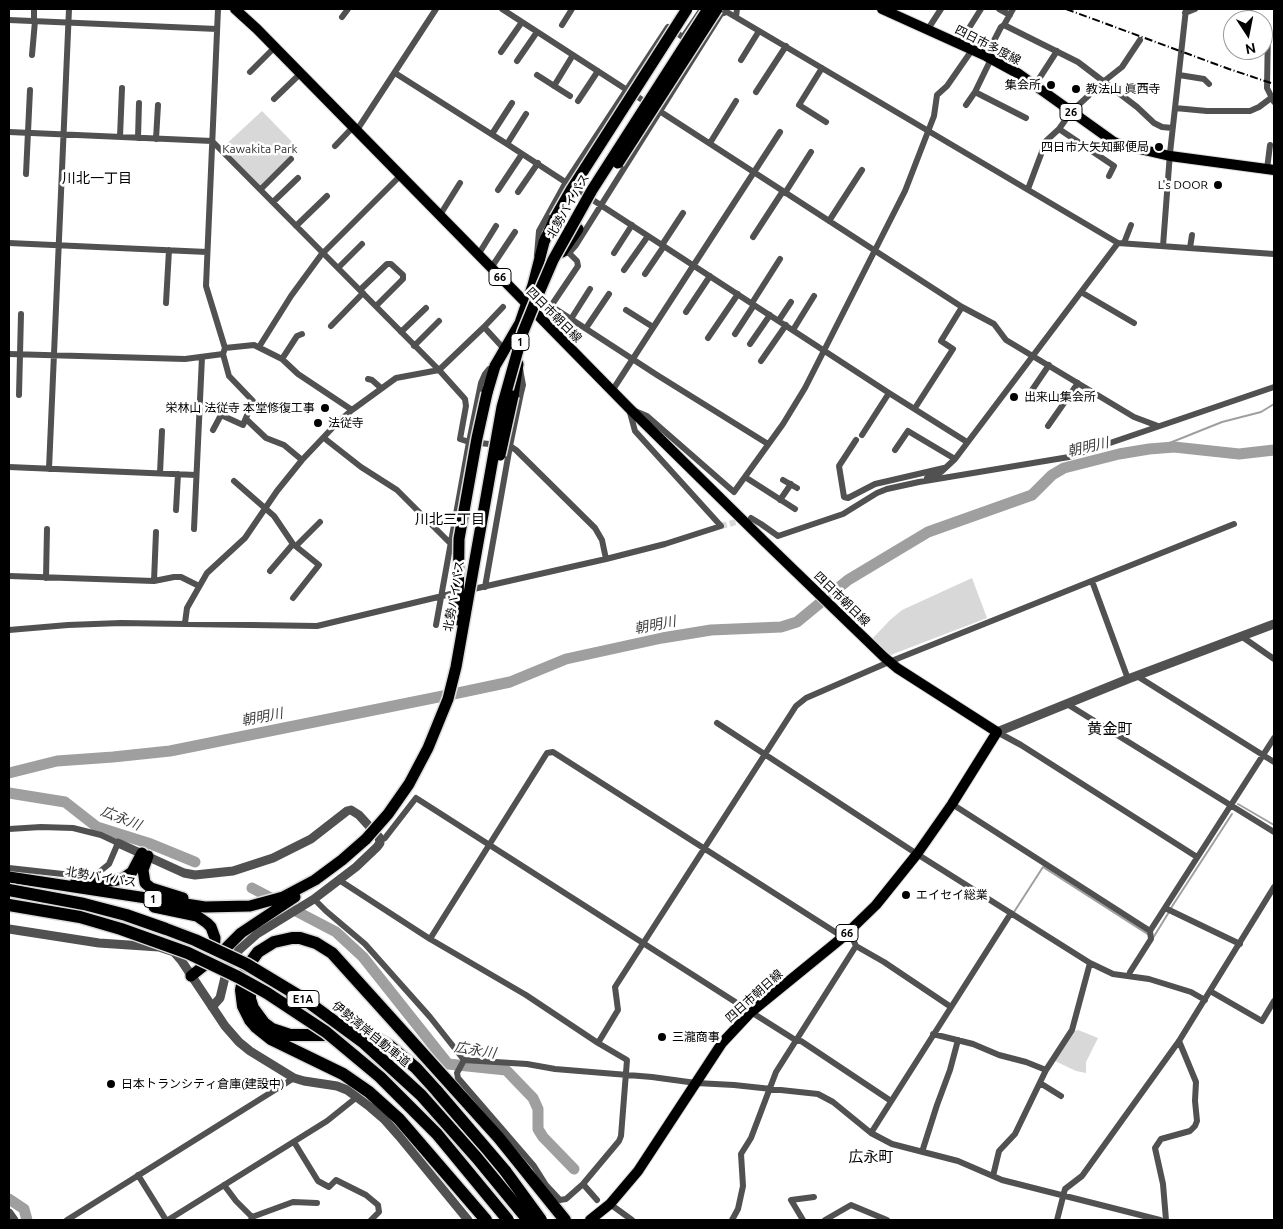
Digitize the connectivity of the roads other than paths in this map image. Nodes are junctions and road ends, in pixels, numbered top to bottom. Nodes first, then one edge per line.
1 (34, 9) edge
2 (69, 9) edge
3 (218, 9) edge
4 (235, 9) edge
5 (348, 9) edge
6 (436, 9) edge
7 (502, 9) edge
8 (572, 9) edge
9 (687, 9) edge
10 (702, 9) edge
11 (708, 9) edge
12 (717, 9) edge
13 (738, 9) edge
14 (882, 9) edge
15 (940, 9) edge
16 (981, 9) edge
17 (999, 9) edge
18 (1195, 9) edge
19 (1186, 11) edge
20 (1011, 12) edge
21 (342, 17) dead end
22 (736, 17) junction
23 (9, 20) edge
24 (34, 21) junction
25 (522, 22) junction
26 (68, 23) junction
27 (1004, 24) junction
28 (562, 25) dead end
29 (217, 29) junction
30 (928, 29) junction
31 (759, 31) junction
32 (537, 32) junction
33 (683, 37) junction
34 (1140, 40) dead end
35 (959, 44) junction
36 (786, 46) junction
37 (275, 47) junction
38 (699, 49) junction
39 (972, 50) junction
40 (1057, 51) junction
41 (501, 52) dead end
42 (32, 55) dead end
43 (573, 55) junction
44 (988, 58) junction
45 (741, 60) dead end
46 (517, 61) dead end
47 (1271, 64) edge
48 (822, 68) junction
49 (598, 71) junction
50 (250, 72) dead end
51 (395, 72) junction
52 (300, 73) junction
53 (537, 75) dead end
54 (1179, 75) junction
55 (1103, 82) junction
56 (1209, 84) dead end
57 (1035, 85) junction
58 (554, 86) junction
59 (122, 88) dead end
60 (30, 90) dead end
61 (627, 90) junction
62 (756, 92) dead end
63 (975, 92) junction
64 (570, 96) dead end
65 (274, 99) dead end
66 (1273, 100) edge
67 (578, 101) dead end
68 (736, 101) dead end
69 (140, 103) dead end
70 (512, 104) dead end
71 (966, 104) dead end
72 (158, 105) dead end
73 (1175, 108) junction
74 (660, 110) junction
75 (1071, 112) junction
76 (526, 114) dead end
77 (1026, 118) dead end
78 (826, 122) dead end
79 (1059, 128) junction
80 (1172, 128) junction
81 (355, 129) junction
82 (928, 130) junction
83 (9, 132) edge
84 (780, 132) dead end
85 (28, 133) junction
86 (64, 134) junction
87 (492, 134) junction
88 (120, 137) junction
89 (138, 138) junction
90 (156, 139) junction
91 (212, 141) junction
92 (710, 143) junction
93 (507, 144) junction
94 (1270, 145) dead end
95 (335, 146) dead end
96 (811, 152) dead end
97 (522, 154) junction
98 (1170, 156) junction
99 (291, 159) dead end
100 (538, 163) junction
101 (1271, 169) edge
102 (862, 170) dead end
103 (754, 172) junction
104 (26, 174) dead end
105 (401, 175) junction
106 (1109, 176) dead end
107 (298, 178) dead end
108 (566, 182) junction
109 (460, 183) dead end
110 (261, 189) junction
111 (1028, 189) junction
112 (498, 190) dead end
113 (518, 192) dead end
114 (784, 192) junction
115 (327, 196) dead end
116 (273, 202) junction
117 (601, 205) junction
118 (683, 213) dead end
119 (440, 215) junction
120 (829, 221) junction
121 (1131, 225) dead end
122 (296, 226) junction
123 (496, 226) dead end
124 (632, 226) junction
125 (515, 232) dead end
126 (1192, 235) dead end
127 (648, 236) junction
128 (753, 237) dead end
129 (9, 243) edge
130 (1121, 243) junction
131 (362, 244) dead end
132 (59, 245) junction
133 (663, 246) junction
134 (1163, 246) junction
135 (1190, 248) junction
136 (169, 250) junction
137 (875, 250) junction
138 (208, 252) junction
139 (323, 253) junction
140 (566, 253) junction
141 (614, 253) dead end
142 (1274, 254) edge
143 (478, 255) junction
144 (780, 259) dead end
145 (693, 265) junction
146 (338, 268) junction
147 (491, 268) junction
148 (537, 268) junction
149 (624, 270) dead end
150 (645, 274) dead end
151 (710, 276) junction
152 (590, 288) dead end
153 (362, 291) junction
154 (1081, 292) junction
155 (609, 294) dead end
156 (738, 294) junction
157 (814, 296) dead end
158 (791, 302) dead end
159 (166, 303) dead end
160 (753, 304) junction
161 (376, 306) junction
162 (962, 307) junction
163 (426, 308) dead end
164 (530, 308) junction
165 (626, 310) dead end
166 (501, 311) dead end
167 (686, 312) dead end
168 (22, 314) dead end
169 (770, 315) junction
170 (571, 318) junction
171 (779, 320) junction
172 (439, 321) dead end
173 (1134, 323) dead end
174 (786, 325) junction
175 (330, 326) dead end
176 (484, 327) junction
177 (653, 327) junction
178 (586, 328) junction
179 (793, 330) junction
180 (401, 332) junction
181 (302, 334) dead end
182 (735, 334) dead end
183 (708, 338) dead end
184 (750, 344) dead end
185 (414, 346) junction
186 (259, 347) junction
187 (505, 350) junction
188 (825, 350) junction
189 (224, 351) junction
190 (9, 354) edge
191 (20, 354) junction
192 (54, 356) junction
193 (1033, 356) junction
194 (202, 357) junction
195 (633, 358) junction
196 (282, 359) junction
197 (762, 361) dead end
198 (518, 364) junction
199 (1049, 365) junction
200 (496, 366) junction
201 (439, 370) junction
202 (368, 379) dead end
203 (1078, 383) junction
204 (1274, 387) edge
205 (381, 388) junction
206 (612, 391) junction
207 (889, 393) junction
208 (1030, 393) dead end
209 (19, 395) dead end
210 (629, 408) junction
211 (915, 408) junction
212 (352, 410) junction
213 (246, 419) junction
214 (1048, 426) dead end
215 (1158, 426) junction
216 (213, 430) dead end
217 (162, 431) dead end
218 (862, 435) dead end
219 (324, 438) junction
220 (856, 440) dead end
221 (469, 442) junction
222 (967, 442) junction
223 (768, 444) junction
224 (510, 446) junction
225 (894, 450) dead end
226 (955, 458) junction
227 (302, 460) junction
228 (9, 467) edge
229 (948, 467) junction
230 (49, 469) junction
231 (160, 473) junction
232 (178, 474) junction
233 (196, 475) junction
234 (745, 477) junction
235 (784, 480) dead end
236 (234, 481) dead end
237 (920, 482) junction
238 (780, 500) junction
239 (265, 509) junction
240 (795, 509) dead end
241 (176, 510) dead end
242 (751, 518) dead end
243 (320, 522) dead end
244 (1234, 524) dead end
245 (194, 529) dead end
246 (47, 530) dead end
247 (156, 532) dead end
248 (450, 543) junction
249 (295, 545) junction
250 (606, 559) junction
251 (270, 571) dead end
252 (9, 576) edge
253 (46, 578) junction
254 (154, 581) junction
255 (1092, 581) junction
256 (199, 586) junction
257 (485, 587) junction
258 (441, 596) junction
259 (294, 598) dead end
260 (185, 623) junction
261 (1274, 624) edge
262 (436, 625) dead end
263 (9, 630) edge
264 (1241, 636) junction
265 (886, 659) junction
266 (1274, 659) edge
267 (1132, 677) junction
268 (452, 682) junction
269 (1067, 704) junction
270 (442, 717) junction
271 (717, 723) dead end
272 (997, 732) junction
273 (1274, 738) edge
274 (765, 755) junction
275 (1263, 756) junction
276 (1274, 762) edge
277 (952, 804) junction
278 (1231, 806) junction
279 (9, 829) edge
280 (1274, 832) edge
281 (380, 840) junction
282 (118, 843) junction
283 (490, 844) junction
284 (704, 849) junction
285 (145, 854) junction
286 (917, 854) junction
287 (1197, 857) junction
288 (9, 868) edge
289 (9, 877) edge
290 (339, 880) junction
291 (42, 881) junction
292 (64, 885) junction
293 (1274, 887) edge
294 (9, 890) edge
295 (287, 898) junction
296 (314, 899) junction
297 (261, 902) junction
298 (9, 905) edge
299 (1168, 910) junction
300 (1013, 914) junction
301 (9, 929) edge
302 (846, 934) junction
303 (1151, 935) junction
304 (430, 939) junction
305 (644, 943) junction
306 (1240, 944) junction
307 (856, 946) junction
308 (1090, 963) junction
309 (191, 976) junction
310 (1128, 976) junction
311 (1210, 991) junction
312 (1205, 1000) junction
313 (1274, 1001) edge
314 (212, 1007) junction
315 (951, 1007) junction
316 (751, 1012) junction
317 (935, 1035) junction
318 (958, 1040) junction
319 (797, 1041) junction
320 (1180, 1041) junction
321 (598, 1043) junction
322 (464, 1061) junction
323 (1046, 1070) junction
324 (626, 1076) junction
325 (294, 1078) junction
326 (696, 1083) junction
327 (1040, 1083) junction
328 (769, 1088) junction
329 (1061, 1096) dead end
330 (357, 1097) junction
331 (890, 1103) junction
332 (871, 1133) junction
333 (294, 1142) junction
334 (922, 1152) junction
335 (138, 1175) junction
336 (993, 1176) junction
337 (584, 1184) junction
338 (224, 1185) junction
339 (544, 1188) junction
340 (1063, 1196) junction
341 (814, 1197) dead end
342 (597, 1200) dead end
343 (317, 1203) dead end
344 (610, 1204) junction
345 (9, 1213) edge
346 (252, 1219) edge
347 (541, 1219) edge
348 (14, 1220) edge
349 (67, 1220) edge
350 (167, 1220) edge
351 (371, 1220) edge
352 (468, 1220) edge
353 (486, 1220) edge
354 (508, 1220) edge
355 (528, 1220) edge
356 (556, 1220) edge
357 (565, 1220) edge
358 (590, 1220) edge
359 (632, 1220) edge
360 (732, 1220) edge
361 (803, 1220) edge
362 (825, 1220) edge
363 (887, 1220) edge
364 (1057, 1220) edge
365 (1160, 1220) edge
366 (1166, 1220) edge

1 - 24 street
2 - 26 street
3 - 29 street
4 - 37 main road, 四日市朝日線 / 66
5 - 21 street
6 - 51 street
7 - 25 street
8 - 28 street
9 - 148 highway, 1, bridge
10 - 33 street
11 - 268 highway, 北勢バイパス / 1, bridge
12 - 140 highway, 1, bridge
13 - 22 street
14 - 30 main road, 四日市多度線 / 26
15 - 30 street
16 - 35 street
17 - 20 street
18 - 19 street
19 - 54 street
20 - 27 street
22 - 31 street
22 - 38 street
23 - 24 street
24 - 26 street
24 - 42 street
25 - 32 street
25 - 41 street
26 - 29 street
26 - 86 street
27 - 40 street
27 - 44 street
29 - 91 street
30 - 35 main road, 四日市多度線 / 26
31 - 36 street
31 - 45 street
32 - 43 street
32 - 46 street
33 - 38 street
33 - 61 street
34 - 55 street
35 - 39 main road, 四日市多度線 / 26
36 - 48 street
36 - 62 street
37 - 50 street
37 - 52 main road, 四日市朝日線 / 66
38 - 74 street
39 - 44 main road, 四日市多度線 / 26
39 - 82 street
40 - 55 street
40 - 57 street
43 - 49 street
43 - 58 street
44 - 57 main road, 四日市多度線 / 26
44 - 63 street
47 - 66 street
48 - 78 street
48 - 82 street
49 - 61 street
49 - 67 street
51 - 81 street
51 - 87 street
52 - 65 street
52 - 81 main road, 四日市朝日線 / 66
53 - 58 street
54 - 56 street
54 - 73 street
55 - 75 street
55 - 80 street
57 - 75 main road, 四日市多度線 / 26
58 - 64 street
59 - 88 street
60 - 85 street
61 - 74 street
61 - 108 street
63 - 71 street
63 - 77 street
66 - 73 street
68 - 92 street
69 - 89 street
70 - 87 street
72 - 90 street
73 - 80 street
74 - 92 street
74 - 117 street
75 - 79 street
75 - 98 main road, 四日市多度線 / 26
76 - 93 street
79 - 106 street
79 - 111 street
80 - 98 street
81 - 95 street
81 - 105 main road, 四日市朝日線 / 66
82 - 111 street
82 - 137 street
83 - 85 street
84 - 103 street
85 - 86 street
85 - 104 street
86 - 88 street
86 - 132 street
87 - 93 street
88 - 89 street
89 - 90 street
90 - 91 street
91 - 110 street
91 - 138 street
92 - 103 street
93 - 97 street
94 - 101 street
96 - 114 street
97 - 100 street
97 - 112 street
98 - 101 main road, 四日市多度線 / 26
98 - 134 street
99 - 110 street
100 - 108 street
100 - 113 street
102 - 120 street
103 - 114 street
103 - 145 street
105 - 119 main road, 四日市朝日線 / 66
105 - 139 street
107 - 116 street
108 - 117 street
108 - 148 street
109 - 119 street
110 - 116 street
111 - 130 street
114 - 120 street
114 - 128 street
115 - 122 street
116 - 122 street
117 - 124 street
117 - 140 street
118 - 133 street
119 - 143 main road, 四日市朝日線 / 66
120 - 137 street
121 - 130 street
122 - 139 street
123 - 143 street
124 - 127 street
124 - 141 street
125 - 147 street
126 - 135 street
127 - 133 street
127 - 149 street
129 - 132 street
130 - 134 street
130 - 154 street
131 - 146 street
132 - 136 street
132 - 192 street
133 - 145 street
133 - 150 street
134 - 135 street
135 - 142 street
136 - 138 street
136 - 159 street
137 - 162 street
137 - 188 street
138 - 189 street
139 - 146 street
139 - 186 street
140 - 164 highway, 1
140 - 170 street
143 - 147 main road, 四日市朝日線 / 66
144 - 160 street
145 - 151 street
145 - 177 street
146 - 153 street
147 - 164 main road, 四日市朝日線 / 66
148 - 164 highway, 1
151 - 156 street
151 - 167 street
152 - 170 street
153 - 161 street
153 - 161 street
153 - 175 street
154 - 173 street
154 - 193 street
155 - 178 street
156 - 160 street
156 - 183 street
157 - 179 street
158 - 171 street
160 - 169 street
160 - 182 street
161 - 180 street
162 - 193 street
162 - 211 street
163 - 180 street
164 - 187 highway, 1
164 - 198 highway, 1
164 - 206 main road, 四日市朝日線 / 66
165 - 177 street
166 - 176 street
168 - 191 street
169 - 171 street
169 - 184 street
170 - 178 street
171 - 174 street
172 - 185 street
174 - 179 street
174 - 197 street
176 - 187 street
176 - 201 street
177 - 195 street
178 - 195 street
179 - 188 street
180 - 185 street
181 - 196 street
185 - 201 street
186 - 189 street
186 - 196 street
187 - 200 highway, 1
188 - 207 street
188 - 223 street
189 - 194 street
189 - 213 street
190 - 191 street
191 - 192 street
191 - 209 street
192 - 194 street
192 - 230 street
193 - 199 street
193 - 222 street
194 - 233 street
195 - 206 street
195 - 223 street
196 - 212 street
198 - 224 street
198 - 270 highway, 1, bridge
199 - 203 street
199 - 208 street
200 - 221 street
200 - 268 highway, 1, bridge
201 - 205 street
201 - 221 street
202 - 205 street
203 - 214 street
203 - 215 street
204 - 215 street
205 - 212 street
206 - 210 main road, 四日市朝日線 / 66
207 - 211 street
207 - 218 street
210 - 234 street
210 - 250 street
210 - 265 main road, 四日市朝日線 / 66
211 - 222 street
212 - 219 street
213 - 216 street
213 - 227 street
215 - 237 street
217 - 231 street
219 - 227 street
219 - 248 street
220 - 229 street
221 - 224 street
221 - 248 street
222 - 226 street
223 - 234 street
224 - 250 street
224 - 257 street
225 - 226 street
226 - 229 street
227 - 239 street
228 - 230 street
229 - 237 street
230 - 231 street
231 - 232 street
232 - 233 street
232 - 241 street
233 - 245 street
234 - 238 street
235 - 238 street
236 - 239 street
237 - 242 street
238 - 240 street
239 - 249 street
239 - 256 street
243 - 249 street
244 - 255 street
246 - 253 street
247 - 254 street
248 - 258 street
249 - 251 street
249 - 259 street
250 - 257 street
252 - 253 street
253 - 254 street
254 - 256 street
255 - 265 street
255 - 267 street
256 - 260 street
257 - 258 street
258 - 260 street
258 - 262 street
260 - 263 street
261 - 264 street
264 - 266 street
264 - 267 street
265 - 272 main road, 四日市朝日線 / 66
265 - 274 street
267 - 269 street
267 - 275 street
268 - 270 highway, 北勢バイパス / 1, bridge
269 - 272 street
269 - 278 street
270 - 295 highway, 北勢バイパス / 1, bridge
271 - 274 street
272 - 277 main road, 四日市朝日線 / 66
272 - 287 street
273 - 275 street
274 - 284 street
274 - 286 street
275 - 276 street
275 - 278 street
277 - 286 main road, 四日市朝日線 / 66
277 - 303 street
278 - 280 street
278 - 287 street
279 - 282 street
281 - 283 street
281 - 285 street
281 - 290 street
282 - 285 street
282 - 288 street
283 - 284 street
283 - 304 street
283 - 305 street
284 - 302 street
284 - 305 street
285 - 291 highway, 1
285 - 297 highway
286 - 300 street
286 - 302 main road, 四日市朝日線 / 66
287 - 299 street
289 - 291 highway, 北勢バイパス / 1
290 - 296 street
290 - 304 street
291 - 292 highway, 北勢バイパス / 1
292 - 297 highway, 北勢バイパス / 1
292 - 309 highway
293 - 306 street
294 - 355 highway, 伊勢湾岸自動車道 / E1A, bridge
295 - 297 highway
295 - 309 highway, 1
296 - 314 street
296 - 322 street
298 - 354 highway, E1A, bridge
299 - 303 street
299 - 306 street
300 - 308 street
300 - 315 street
301 - 309 street
302 - 307 street
302 - 316 main road, 四日市朝日線 / 66
303 - 310 street
304 - 321 street
305 - 316 street
305 - 321 street
306 - 311 street
307 - 315 street
307 - 319 street
308 - 310 street
308 - 323 street
309 - 314 street
310 - 312 street
311 - 312 street
311 - 313 street
312 - 320 street
314 - 325 street
315 - 317 street
316 - 319 street
316 - 326 main road, 四日市朝日線 / 66
317 - 318 street
317 - 331 street
318 - 323 street
318 - 334 street
319 - 328 street
319 - 331 street
320 - 340 street
320 - 366 street
321 - 324 street
322 - 324 street
322 - 339 street
323 - 327 street
324 - 326 street
324 - 337 street
325 - 330 street
325 - 335 street
326 - 328 street
326 - 344 main road, 四日市朝日線 / 66
327 - 329 street
327 - 336 street
328 - 332 street
328 - 360 street
330 - 333 street
330 - 352 street
331 - 332 street
332 - 334 street
333 - 338 street
333 - 351 street
334 - 336 street
335 - 349 street
335 - 350 street
336 - 340 street
337 - 339 street
337 - 342 street
338 - 346 street
338 - 350 street
339 - 353 highway
339 - 357 highway
340 - 364 street
340 - 365 street
341 - 361 street
343 - 346 street
344 - 358 main road, 四日市朝日線 / 66
344 - 359 street
345 - 348 street
347 - 356 highway, bridge
362 - 363 street

